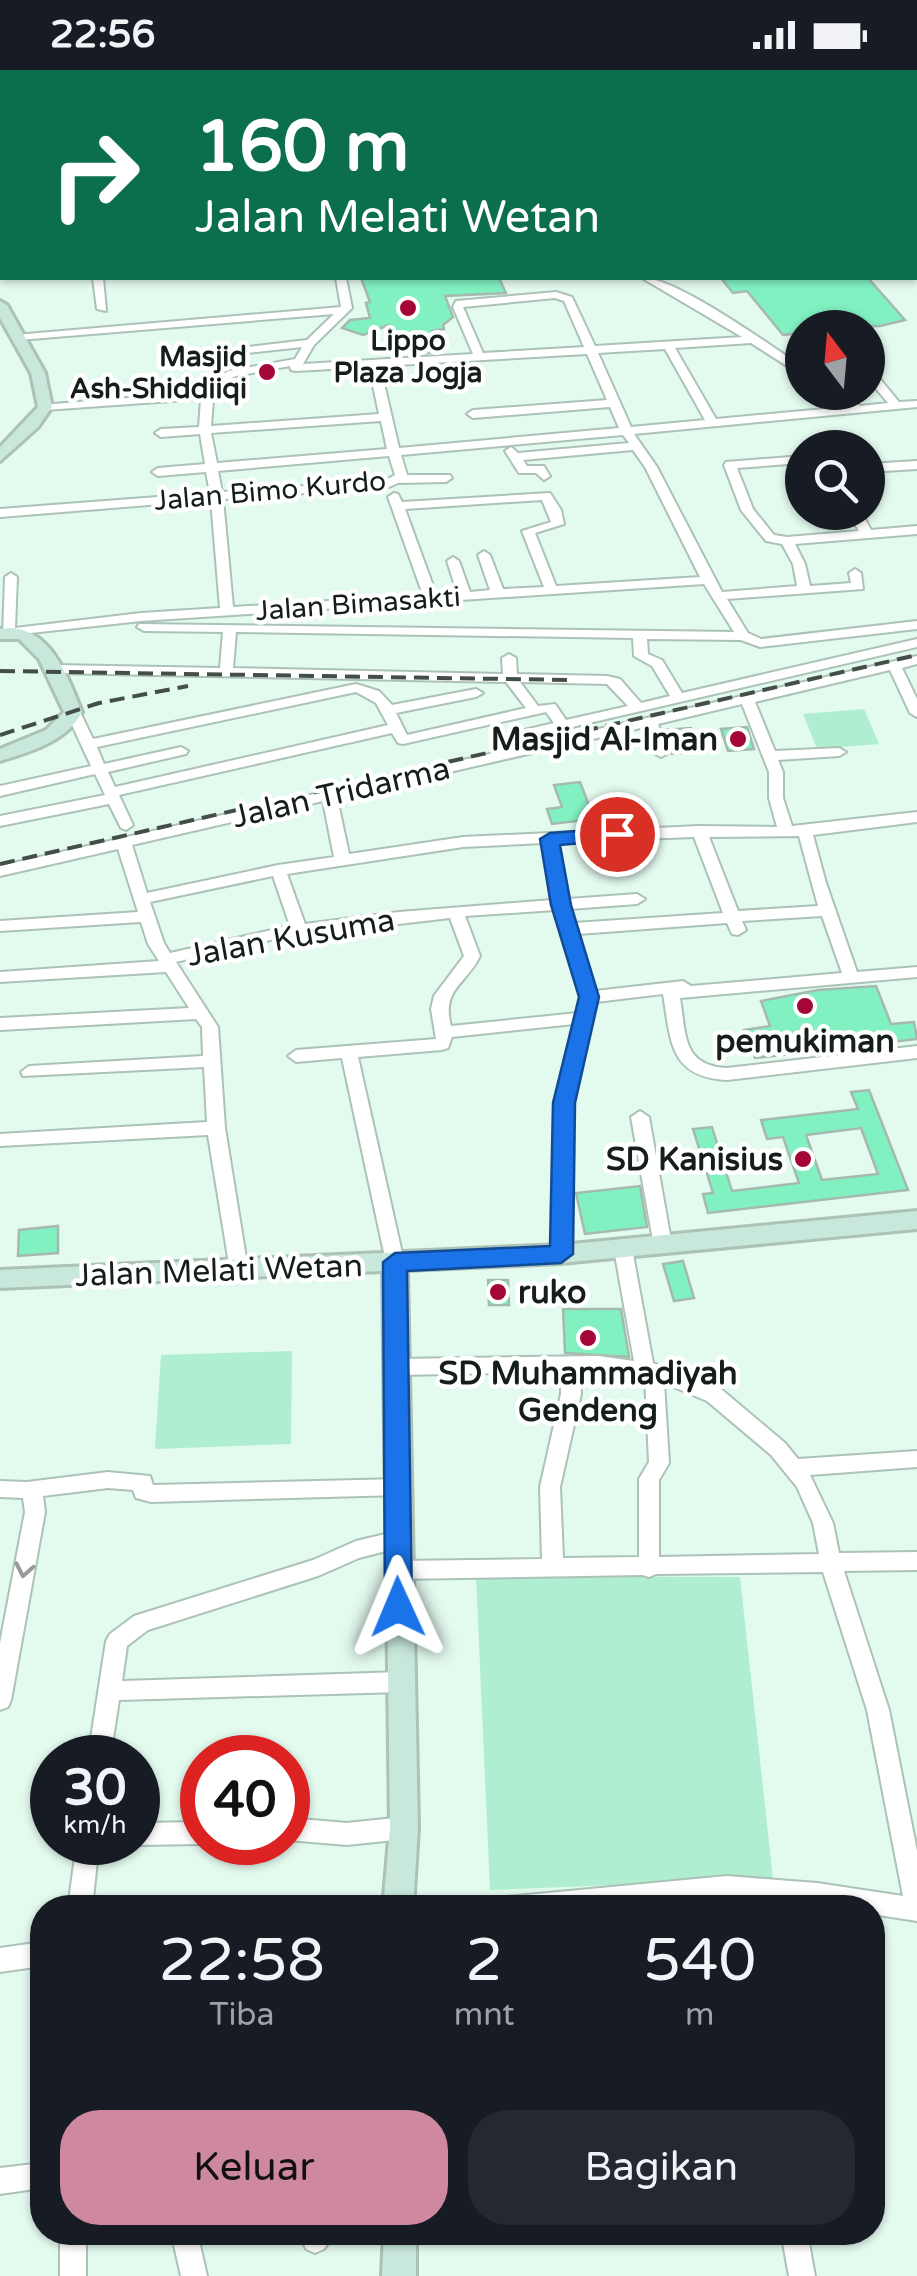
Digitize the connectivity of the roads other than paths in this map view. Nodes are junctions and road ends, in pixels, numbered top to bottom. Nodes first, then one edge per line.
1 (98, 280) edge
2 (341, 280) edge
3 (650, 280) edge
4 (121, 302) dead end
5 (0, 306) edge
6 (345, 310) junction
7 (134, 328) junction
8 (18, 337) junction
9 (753, 340) junction
10 (310, 344) junction
11 (668, 345) junction
12 (138, 347) dead end
13 (589, 350) junction
14 (480, 358) junction
15 (165, 359) dead end
16 (785, 360) edge
17 (296, 362) junction
18 (374, 364) junction
19 (885, 393) edge
20 (205, 394) junction
21 (613, 403) junction
22 (917, 404) edge
23 (896, 406) junction
24 (45, 407) junction
25 (885, 407) edge
26 (858, 410) edge
27 (474, 414) dead end
28 (384, 417) junction
29 (712, 422) junction
30 (205, 430) junction
31 (627, 432) junction
32 (161, 433) dead end
33 (507, 442) junction
34 (638, 446) junction
35 (394, 452) junction
36 (0, 456) edge
37 (516, 457) junction
38 (785, 460) edge
39 (917, 464) edge
40 (885, 467) edge
41 (212, 468) junction
42 (158, 472) dead end
43 (544, 476) dead end
44 (446, 478) dead end
45 (393, 481) junction
46 (312, 490) junction
47 (216, 496) junction
48 (396, 506) junction
49 (318, 508) dead end
50 (0, 513) edge
51 (865, 530) edge
52 (917, 530) edge
53 (867, 534) junction
54 (787, 541) junction
55 (484, 555) dead end
56 (453, 561) dead end
57 (855, 574) dead end
58 (12, 578) dead end
59 (708, 580) junction
60 (804, 589) junction
61 (552, 591) junction
62 (498, 594) junction
63 (465, 596) junction
64 (718, 596) junction
65 (431, 599) junction
66 (227, 612) junction
67 (917, 625) edge
68 (69, 626) junction
69 (230, 628) junction
70 (506, 632) junction
71 (4, 633) edge
72 (640, 634) junction
73 (743, 636) junction
74 (917, 643) edge
75 (917, 660) edge
76 (894, 665) junction
77 (54, 669) junction
78 (226, 673) junction
79 (510, 678) junction
80 (476, 693) dead end
81 (679, 699) junction
82 (747, 699) junction
83 (638, 708) junction
84 (390, 710) junction
85 (534, 710) junction
86 (73, 712) junction
87 (917, 713) edge
88 (650, 721) junction
89 (562, 724) junction
90 (395, 728) junction
91 (503, 739) dead end
92 (91, 744) junction
93 (181, 751) dead end
94 (839, 752) dead end
95 (661, 753) dead end
96 (0, 755) edge
97 (768, 756) junction
98 (100, 768) junction
99 (0, 790) edge
100 (113, 795) junction
101 (329, 795) junction
102 (917, 817) edge
103 (0, 821) edge
104 (786, 831) junction
105 (806, 831) junction
106 (699, 832) junction
107 (124, 834) junction
108 (550, 839) junction
109 (342, 859) junction
110 (278, 870) junction
111 (0, 871) edge
112 (142, 899) junction
113 (637, 899) dead end
114 (561, 905) junction
115 (828, 910) junction
116 (456, 914) junction
117 (147, 917) junction
118 (735, 922) junction
119 (0, 926) edge
120 (569, 929) junction
121 (300, 932) junction
122 (169, 963) junction
123 (917, 970) edge
124 (850, 973) junction
125 (0, 977) edge
126 (589, 997) junction
127 (201, 1012) junction
128 (581, 1018) junction
129 (0, 1024) edge
130 (446, 1032) junction
131 (349, 1052) junction
132 (917, 1052) edge
133 (296, 1056) dead end
134 (212, 1061) junction
135 (29, 1072) dead end
136 (640, 1118) dead end
137 (216, 1128) junction
138 (0, 1140) edge
139 (917, 1220) edge
140 (663, 1246) junction
141 (623, 1250) junction
142 (561, 1254) junction
143 (395, 1262) junction
144 (239, 1270) junction
145 (0, 1279) edge
146 (570, 1365) junction
147 (397, 1368) junction
148 (650, 1370) junction
149 (917, 1458) edge
150 (794, 1468) junction
151 (400, 1486) junction
152 (0, 1489) edge
153 (28, 1490) junction
154 (398, 1540) junction
155 (917, 1561) edge
156 (832, 1564) junction
157 (649, 1568) junction
158 (553, 1569) junction
159 (397, 1570) junction
160 (4, 1652) edge
161 (401, 1682) junction
162 (108, 1691) junction
163 (0, 1700) edge
164 (102, 1735) edge
165 (404, 1828) junction
166 (310, 1831) edge
167 (85, 1865) edge
168 (82, 1895) edge
169 (399, 1895) edge
170 (788, 1895) edge
171 (823, 1895) edge
172 (885, 1905) edge
173 (917, 1910) edge
174 (30, 1956) edge
175 (0, 1960) edge
176 (30, 2177) edge
177 (0, 2181) edge
178 (73, 2245) edge
179 (187, 2245) edge
180 (398, 2245) edge
181 (796, 2245) edge
182 (393, 2275) edge
183 (73, 2276) edge
184 (194, 2276) edge
185 (802, 2276) edge

1 - 4 street
2 - 6 street
3 - 9 street
5 - 8 street
6 - 7 street
6 - 10 street
7 - 8 street
7 - 12 street
8 - 24 street
9 - 11 street
9 - 16 street
10 - 15 street
10 - 17 street
11 - 13 street
11 - 29 street
13 - 14 street
13 - 14 street
13 - 21 street
14 - 18 street
17 - 18 street
17 - 20 street
18 - 28 street
19 - 23 street
20 - 24 street
20 - 30 street
21 - 27 street
21 - 31 street
22 - 23 street, Jalan Bimo Kurdo
23 - 25 street, Jalan Bimo Kurdo
24 - 36 street
26 - 29 street, Jalan Bimo Kurdo
28 - 30 street
28 - 35 street
29 - 31 street, Jalan Bimo Kurdo
30 - 32 street
30 - 41 street
31 - 33 street, Jalan Bimo Kurdo
31 - 34 street
33 - 35 street, Jalan Bimo Kurdo
33 - 37 street
34 - 37 street
34 - 59 street
35 - 41 street
35 - 45 street, Jalan Bimo Kurdo
37 - 43 street
38 - 54 street
39 - 40 street
41 - 42 street
41 - 47 street
44 - 45 street
45 - 46 street, Jalan Bimo Kurdo
45 - 48 street
46 - 47 street, Jalan Bimo Kurdo
46 - 49 street
47 - 50 street, Jalan Bimo Kurdo
47 - 66 street
48 - 61 street
48 - 65 street
51 - 53 street
52 - 53 street
53 - 54 street
54 - 60 street
55 - 62 street
56 - 63 street
57 - 60 street
58 - 71 street
59 - 61 street, Jalan Bimasakti
59 - 64 street
60 - 64 street
61 - 62 street, Jalan Bimasakti
62 - 63 street, Jalan Bimasakti
63 - 65 street, Jalan Bimasakti
64 - 73 street
65 - 66 street, Jalan Bimasakti
66 - 68 street, Jalan Bimasakti
67 - 73 street
68 - 69 street
68 - 71 street, Jalan Bimasakti
69 - 70 street
69 - 78 street
70 - 72 street
70 - 79 street
71 - 77 street
72 - 73 street
72 - 81 street
74 - 81 street
75 - 76 street, Jalan Tridarma
76 - 82 street, Jalan Tridarma
76 - 87 street
77 - 78 street
77 - 86 street
78 - 79 street
79 - 83 street
79 - 85 street
80 - 84 street
81 - 83 street
82 - 88 street, Jalan Tridarma
82 - 97 street
83 - 89 street
84 - 90 street
84 - 92 street
85 - 89 street
85 - 90 street
86 - 92 street
86 - 96 street
88 - 95 street
88 - 101 street, Jalan Tridarma
89 - 91 street
90 - 100 street
92 - 98 street
93 - 98 street
94 - 97 street
97 - 104 street
98 - 99 street
98 - 100 street
100 - 103 street
100 - 107 street
101 - 107 street, Jalan Tridarma
101 - 109 street
102 - 105 street
104 - 105 street
104 - 106 street
105 - 115 street
106 - 108 street
106 - 118 street
107 - 111 street, Jalan Tridarma
107 - 112 street
108 - 109 street
108 - 114 street
109 - 110 street
110 - 112 street
110 - 121 street
112 - 117 street
113 - 114 street, Jalan Kusuma
114 - 116 street, Jalan Kusuma
114 - 120 street
115 - 118 street
115 - 124 street
116 - 121 street, Jalan Kusuma
116 - 130 street
117 - 119 street
117 - 122 street
118 - 120 street
120 - 126 street
121 - 122 street, Jalan Kusuma
122 - 125 street
122 - 127 street, Jalan Kusuma
123 - 124 street
123 - 132 street
124 - 126 street
126 - 128 street
127 - 129 street
127 - 134 street, Jalan Kusuma
128 - 130 street
128 - 142 street
130 - 131 street
131 - 133 street
131 - 143 street
134 - 135 street
134 - 137 street, Jalan Kusuma
136 - 140 street
137 - 138 street
137 - 144 street, Jalan Kusuma
139 - 140 street, Jalan Melati Wetan
140 - 141 street, Jalan Melati Wetan
141 - 142 street, Jalan Melati Wetan
141 - 148 street
142 - 143 street, Jalan Melati Wetan
143 - 144 street, Jalan Melati Wetan
143 - 147 street
144 - 145 street, Jalan Melati Wetan
146 - 147 street
146 - 148 street
146 - 158 street
147 - 151 street
148 - 150 street
148 - 157 street
149 - 150 street
150 - 156 street
151 - 153 street
151 - 154 street
152 - 153 street
153 -> 160 street
154 - 159 street
154 - 162 street
155 - 156 street
156 - 157 street
156 - 173 street
157 - 158 street
158 - 159 street
159 - 161 street
160 - 163 street
161 - 162 street
161 - 165 street
162 - 164 street
165 - 166 street
165 - 169 street
167 - 168 street
170 - 171 street
172 - 173 street
174 - 175 street
176 - 177 street
178 - 183 street
179 - 184 street
180 - 182 street
181 - 185 street

